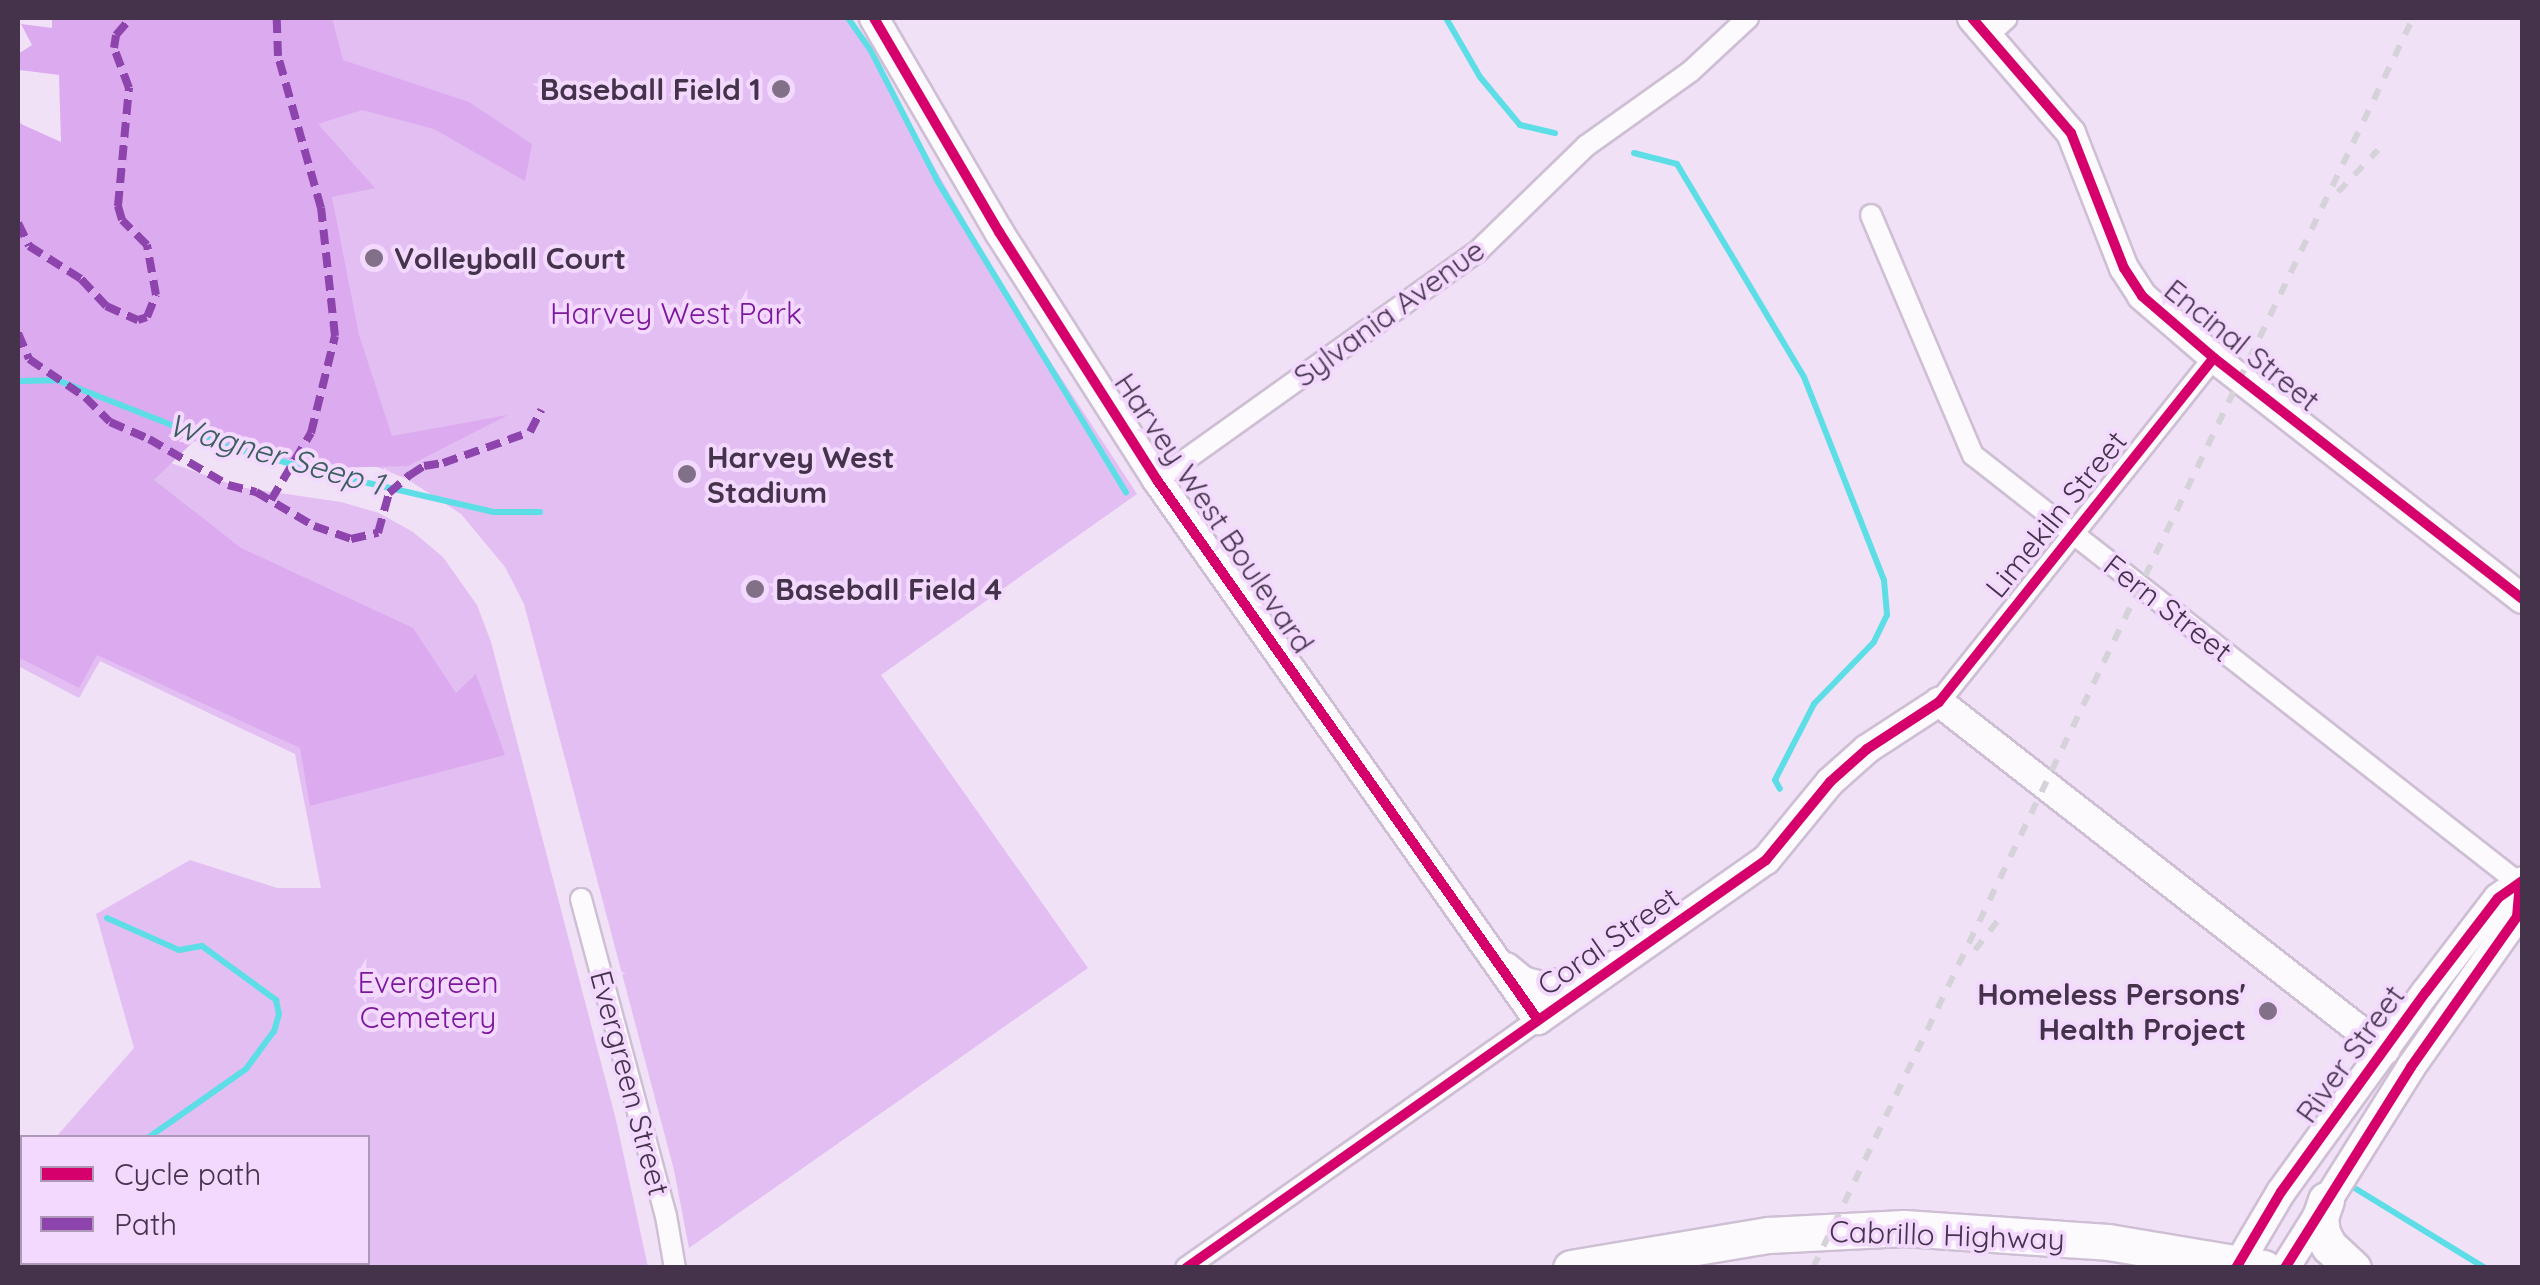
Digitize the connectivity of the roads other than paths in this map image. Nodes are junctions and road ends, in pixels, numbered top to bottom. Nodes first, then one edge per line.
1 (874, 18) edge
2 (1748, 18) edge
3 (1989, 23) edge
4 (1871, 215) dead end
5 (2214, 358) junction
6 (1157, 480) junction
7 (2071, 533) junction
8 (2522, 599) edge
9 (1939, 702) junction
10 (2522, 882) edge
11 (580, 899) dead end
12 (1493, 957) junction
13 (1603, 974) junction
14 (1538, 1020) junction
15 (2385, 1050) junction
16 (2326, 1200) junction
17 (2246, 1266) edge
18 (675, 1268) edge
19 (1186, 1268) edge
20 (1571, 1268) edge
21 (2284, 1268) edge
22 (2353, 1268) edge

1 - 6 street, Harvey West Boulevard
2 - 6 street, Sylvania Avenue
3 - 5 street, Encinal Street
4 - 7 street, Fern Street
5 - 7 street, Limekiln Street
5 - 8 street, Encinal Street
6 - 12 street, Harvey West Boulevard
7 - 9 street, Limekiln Street
7 - 10 street, Fern Street
9 - 13 street, Coral Street
9 - 15 street
10 - 15 street, River Street
10 - 16 street, River Street
11 - 18 street, Evergreen Street
12 - 13 street
12 - 14 street, Harvey West Boulevard
13 - 14 street, Coral Street
14 - 19 street, Coral Street
15 - 17 street, River Street
16 - 21 street, River Street
16 - 22 highway
17 - 20 highway, Cabrillo Highway

